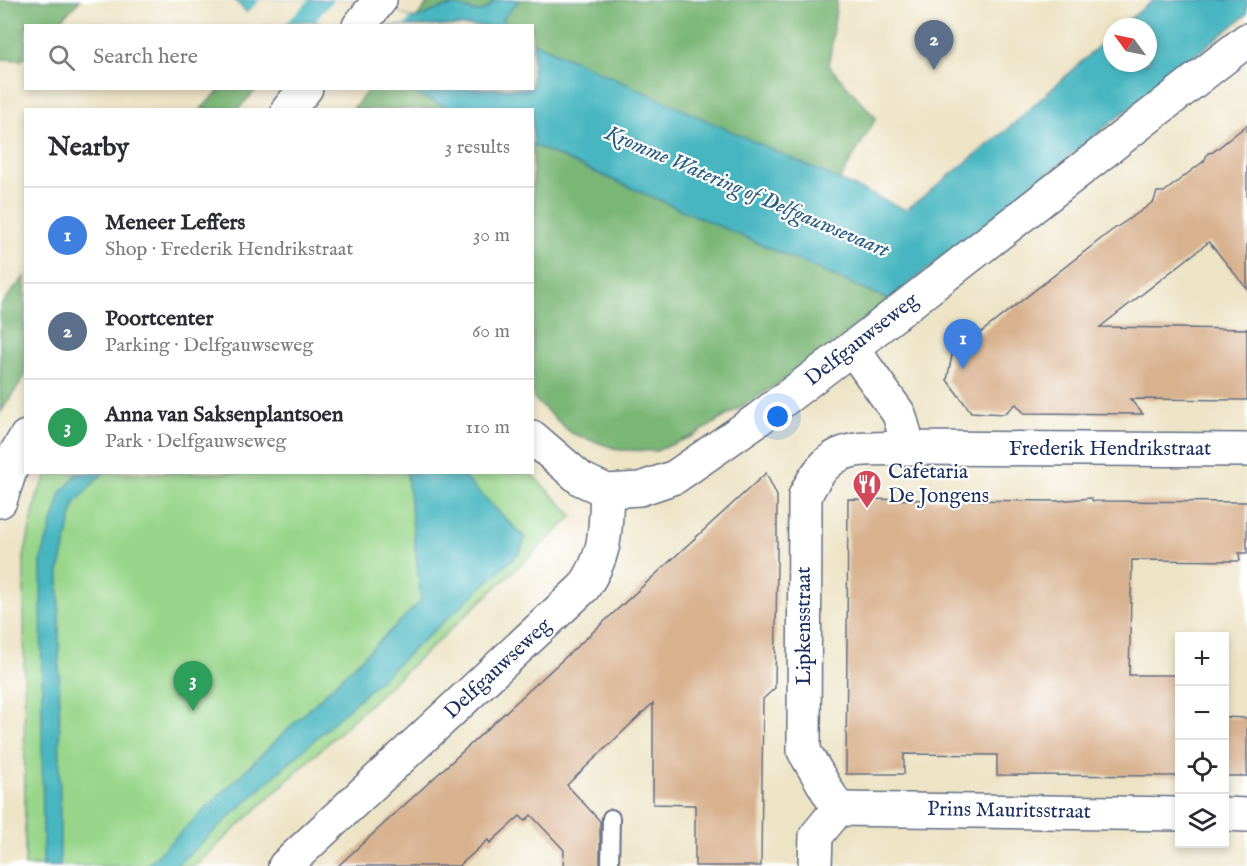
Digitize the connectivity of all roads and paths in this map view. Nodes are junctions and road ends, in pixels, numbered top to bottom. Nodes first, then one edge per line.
1 (1247, 40) edge
2 (304, 90) edge
3 (290, 108) edge
4 (852, 348) junction
5 (534, 439) edge
6 (24, 440) edge
7 (909, 447) junction
8 (1247, 450) edge
9 (607, 491) junction
10 (0, 501) edge
11 (838, 809) junction
12 (1175, 814) edge
13 (1229, 814) edge
14 (1247, 815) edge
15 (611, 818) dead end
16 (285, 866) edge
17 (610, 866) edge
18 (815, 866) edge

1 - 4 street, Delfgauwseweg
2 - 3 street
4 - 7 street
4 - 9 street, Delfgauwseweg
5 - 9 street
6 - 10 street
7 - 8 street, Frederik Hendrikstraat
7 - 11 street, Lipkensstraat
9 - 16 street, Delfgauwseweg
11 - 12 street, Prins Mauritsstraat
11 - 18 street
13 - 14 street
15 - 17 lane

